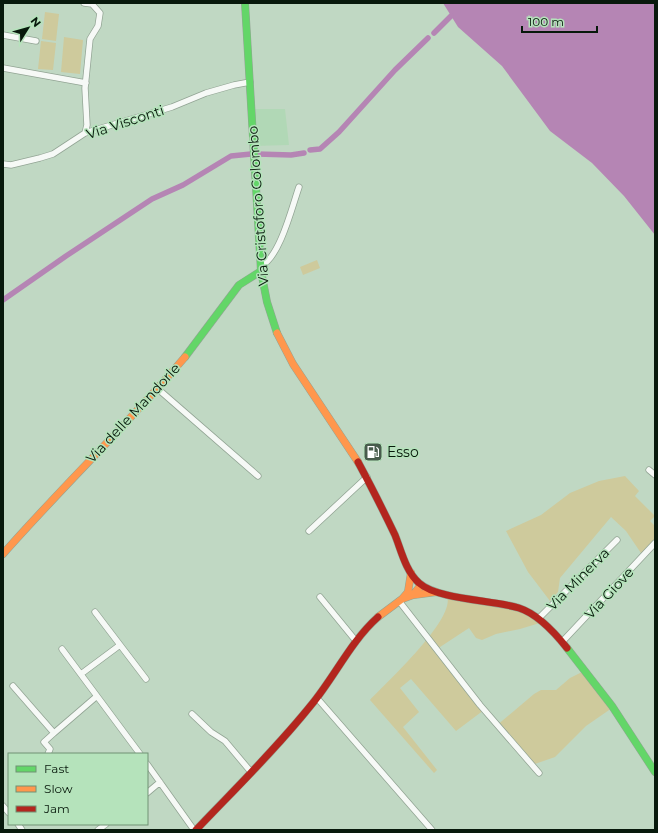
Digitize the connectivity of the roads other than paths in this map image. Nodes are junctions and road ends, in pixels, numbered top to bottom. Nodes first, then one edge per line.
1 (84, 3) edge
2 (245, 3) edge
3 (3, 35) edge
4 (36, 41) dead end
5 (3, 68) edge
6 (250, 82) junction
7 (86, 83) junction
8 (85, 133) junction
9 (3, 164) edge
10 (299, 187) dead end
11 (261, 268) junction
12 (158, 389) junction
13 (649, 470) dead end
14 (655, 475) edge
15 (258, 476) dead end
16 (367, 477) junction
17 (309, 531) dead end
18 (617, 540) dead end
19 (655, 543) edge
20 (3, 553) edge
21 (411, 573) junction
22 (421, 585) junction
23 (439, 592) junction
24 (411, 593) junction
25 (320, 596) dead end
26 (401, 600) junction
27 (96, 612) dead end
28 (539, 618) junction
29 (356, 641) junction
30 (562, 642) junction
31 (120, 645) junction
32 (62, 649) dead end
33 (80, 674) junction
34 (146, 679) dead end
35 (13, 686) dead end
36 (97, 696) junction
37 (317, 698) junction
38 (192, 714) dead end
39 (54, 733) junction
40 (48, 753) edge
41 (139, 753) edge
42 (148, 765) edge
43 (251, 772) junction
44 (655, 772) edge
45 (539, 773) dead end
46 (160, 782) junction
47 (148, 792) edge
48 (195, 830) edge
49 (432, 830) edge

1 - 7 street
2 - 6 main road, Via Cristoforo Colombo
3 - 4 street
5 - 7 street
6 - 8 street, Via Visconti
6 - 11 main road, Via Cristoforo Colombo
7 - 8 street
8 - 9 street, Via Visconti
10 - 11 street
11 - 12 main road, Via delle Mandorle
11 - 16 main road, Via Cristoforo Colombo
12 - 15 street
12 - 20 main road, Via delle Mandorle
13 - 14 street
16 - 17 street
16 - 21 main road, Via Cristoforo Colombo
18 - 28 street, Via Minerva
19 - 30 street, Via Giove
21 - 22 main road, Via Cristoforo Colombo
21 - 24 main road
22 - 23 main road
22 - 24 main road
23 - 24 main road
23 - 28 main road
24 - 26 main road
25 - 29 street
26 - 29 main road
26 - 45 street
27 - 31 street
28 - 30 main road
29 - 37 main road
30 - 44 main road
31 - 33 street
31 - 34 street
32 - 33 street
33 - 36 street
35 - 39 street
36 - 39 street
36 - 41 street
37 - 43 main road
37 - 49 street
38 - 43 street
39 - 40 street
42 - 46 street
43 - 48 main road
46 - 47 street
46 - 48 street

